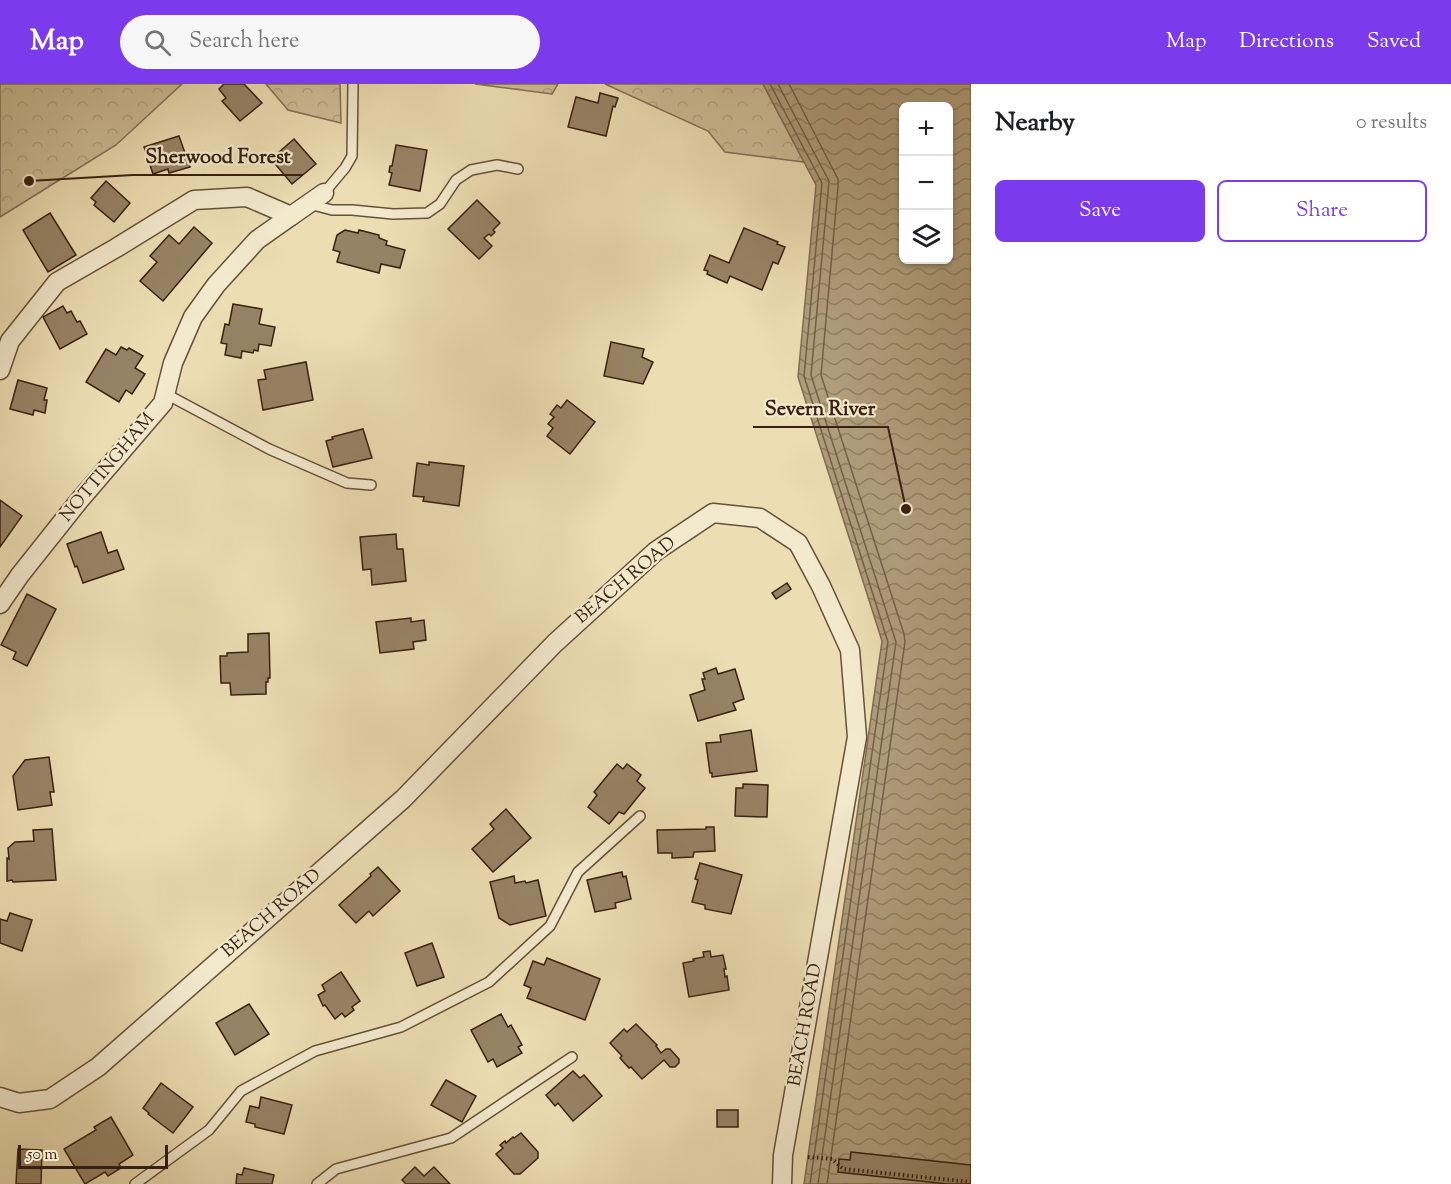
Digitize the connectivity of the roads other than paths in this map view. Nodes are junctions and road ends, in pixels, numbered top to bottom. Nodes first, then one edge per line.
1 (353, 84) edge
2 (518, 169) dead end
3 (324, 193) joint
4 (309, 204) junction
5 (291, 216) junction
6 (0, 370) edge
7 (166, 394) junction
8 (372, 485) dead end
9 (0, 604) edge
10 (640, 816) dead end
11 (572, 1057) dead end
12 (0, 1097) edge
13 (135, 1184) edge
14 (317, 1184) edge
15 (782, 1184) edge

1 - 3 lane
2 - 4 lane
3 - 4 street, NOTTINGHAM
4 - 5 street, NOTTINGHAM
5 - 6 street
5 - 7 street, NOTTINGHAM
7 - 8 lane
7 - 9 street, NOTTINGHAM
10 - 13 lane
11 - 14 lane
12 - 15 street, BEACH ROAD

